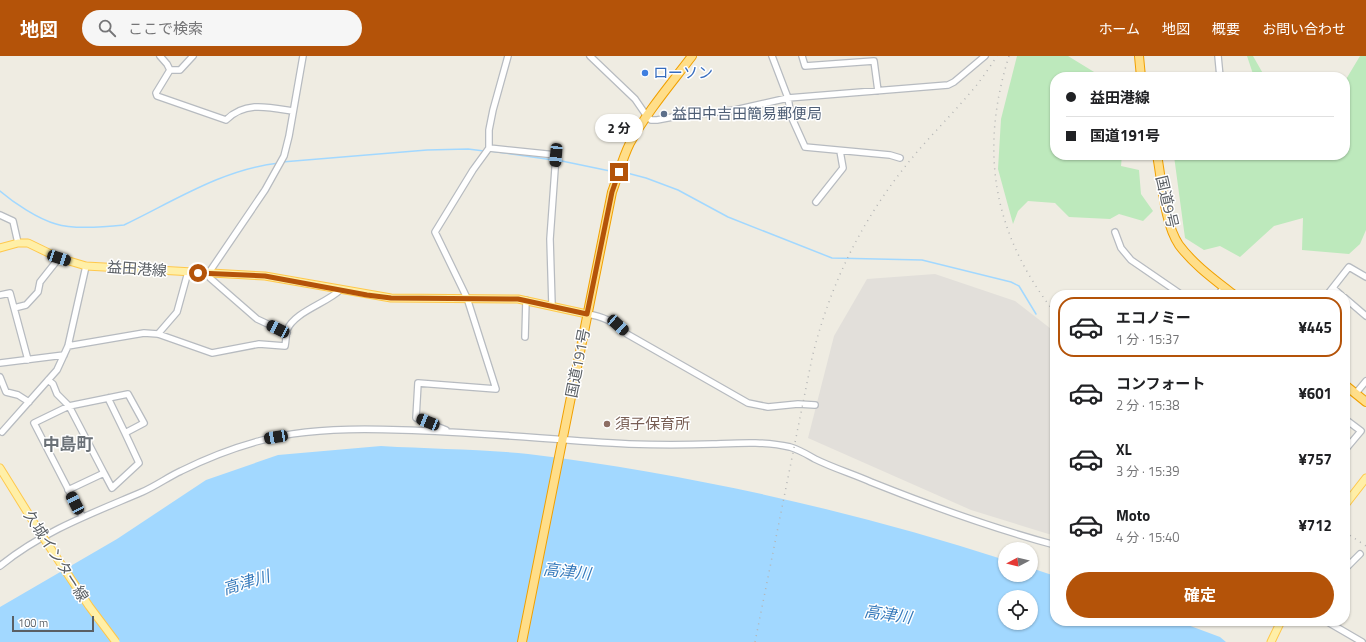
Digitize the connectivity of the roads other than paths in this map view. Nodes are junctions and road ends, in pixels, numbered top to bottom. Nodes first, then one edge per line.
1 (160, 56) edge
2 (193, 56) edge
3 (303, 56) edge
4 (508, 56) edge
5 (590, 56) edge
6 (692, 56) edge
7 (772, 56) edge
8 (802, 56) edge
9 (985, 56) edge
10 (1140, 56) edge
11 (1218, 56) edge
12 (170, 70) junction
13 (1141, 72) edge
14 (1220, 72) edge
15 (878, 91) junction
16 (788, 98) junction
17 (292, 111) junction
18 (646, 115) junction
19 (490, 148) junction
20 (840, 151) junction
21 (900, 158) dead end
22 (1158, 160) edge
23 (816, 202) dead end
24 (0, 215) edge
25 (1115, 232) dead end
26 (18, 243) junction
27 (0, 248) edge
28 (59, 258) junction
29 (86, 266) junction
30 (188, 272) junction
31 (208, 274) junction
32 (1366, 277) edge
33 (1224, 287) junction
34 (1332, 288) joint
35 (340, 290) junction
36 (1175, 290) edge
37 (1222, 290) edge
38 (1228, 290) edge
39 (1335, 290) edge
40 (0, 295) edge
41 (466, 298) junction
42 (526, 300) junction
43 (1350, 302) edge
44 (552, 305) junction
45 (14, 308) junction
46 (587, 314) junction
47 (1366, 316) edge
48 (287, 333) junction
49 (158, 334) junction
50 (525, 337) dead end
51 (68, 346) junction
52 (64, 355) junction
53 (28, 360) junction
54 (0, 363) edge
55 (0, 377) edge
56 (48, 380) junction
57 (1366, 381) edge
58 (1350, 389) edge
59 (1356, 394) junction
60 (108, 398) junction
61 (29, 402) junction
62 (1366, 402) edge
63 (815, 405) dead end
64 (69, 406) junction
65 (1350, 423) edge
66 (2, 432) dead end
67 (452, 432) junction
68 (125, 433) junction
69 (562, 441) junction
70 (1350, 444) edge
71 (0, 468) edge
72 (104, 473) junction
73 (1366, 478) edge
74 (68, 490) junction
75 (1350, 499) edge
76 (82, 516) junction
77 (1050, 544) edge
78 (1360, 554) dead end
79 (1350, 564) edge
80 (0, 566) edge
81 (1279, 626) edge
82 (1335, 626) edge
83 (116, 642) edge
84 (522, 642) edge
85 (1271, 642) edge
86 (1362, 642) edge

1 - 12 street
2 - 12 street
3 - 17 street
4 - 19 street
5 - 18 street
6 - 18 highway, 国道191号
7 - 16 street
8 - 15 street
9 - 15 street
10 - 13 highway
11 - 14 street
12 - 17 street
15 - 16 street
16 - 18 street
16 - 20 street
17 - 31 street
18 - 46 highway, 国道191号
19 - 41 street
19 - 44 street
20 - 21 street
20 - 23 street
22 - 33 highway, 国道9号
24 - 26 street
25 - 36 street
26 - 27 main road, 益田港線
26 - 28 main road, 益田港線
28 - 29 main road, 益田港線
28 - 45 street
29 - 30 main road, 益田港線
29 - 51 street
30 - 31 main road, 益田港線
30 - 49 street
31 - 35 main road, 益田港線
31 - 48 street
32 - 34 street
33 - 37 street
33 - 38 highway, 国道9号
34 - 39 street
35 - 41 main road, 益田港線
35 - 48 street
40 - 45 street
41 - 42 main road, 益田港線
41 - 67 street
42 - 44 main road, 益田港線
42 - 50 street
43 - 47 street
44 - 46 main road, 益田港線
45 - 53 street
46 - 63 street
46 - 69 highway, 国道191号
48 - 49 street
49 - 51 street
51 - 52 street
52 - 53 street
52 - 56 street
53 - 54 street
55 - 61 street
56 - 61 street
56 - 64 street
57 - 59 street
58 - 59 highway
59 - 62 highway
60 - 64 street
60 - 68 street
60 - 68 street
61 - 66 street
64 - 72 street
64 - 74 street
65 - 70 street
67 - 69 street
67 - 76 street
68 - 72 street
69 - 77 street
69 - 84 highway, 国道191号
71 - 83 main road, 久城インター線, bridge
72 - 74 street
73 - 75 main road
74 - 76 street
76 - 80 street
78 - 79 street
81 - 85 main road
82 - 86 street

